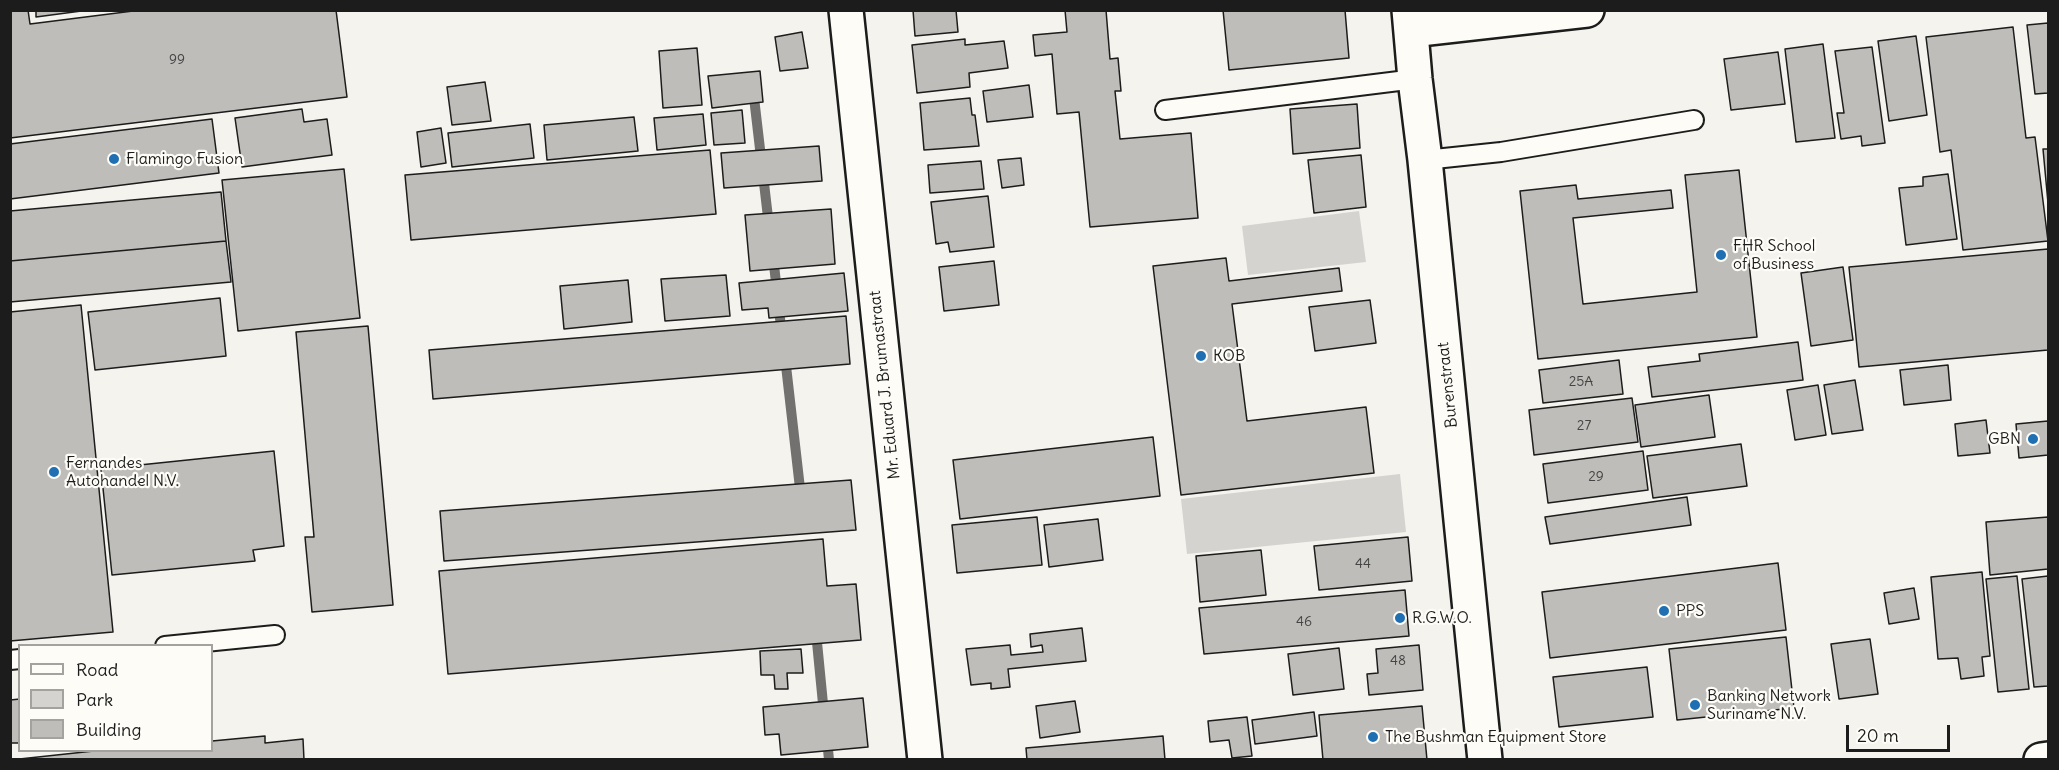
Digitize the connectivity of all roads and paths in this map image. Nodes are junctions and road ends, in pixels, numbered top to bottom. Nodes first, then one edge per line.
1 (846, 10) edge
2 (1587, 10) edge
3 (1410, 20) edge
4 (1415, 79) junction
5 (1165, 110) dead end
6 (1694, 120) dead end
7 (1425, 160) junction
8 (275, 636) dead end
9 (177, 644) edge
10 (925, 759) edge
11 (1485, 759) edge
12 (2041, 759) edge
13 (2049, 759) edge

1 - 10 street, Mr. Eduard J. Brumastraat
2 - 3 street
3 - 4 street, Burenstraat
4 - 5 lane
4 - 7 street, Burenstraat
6 - 7 lane
7 - 11 street, Burenstraat
8 - 9 lane
12 - 13 street

